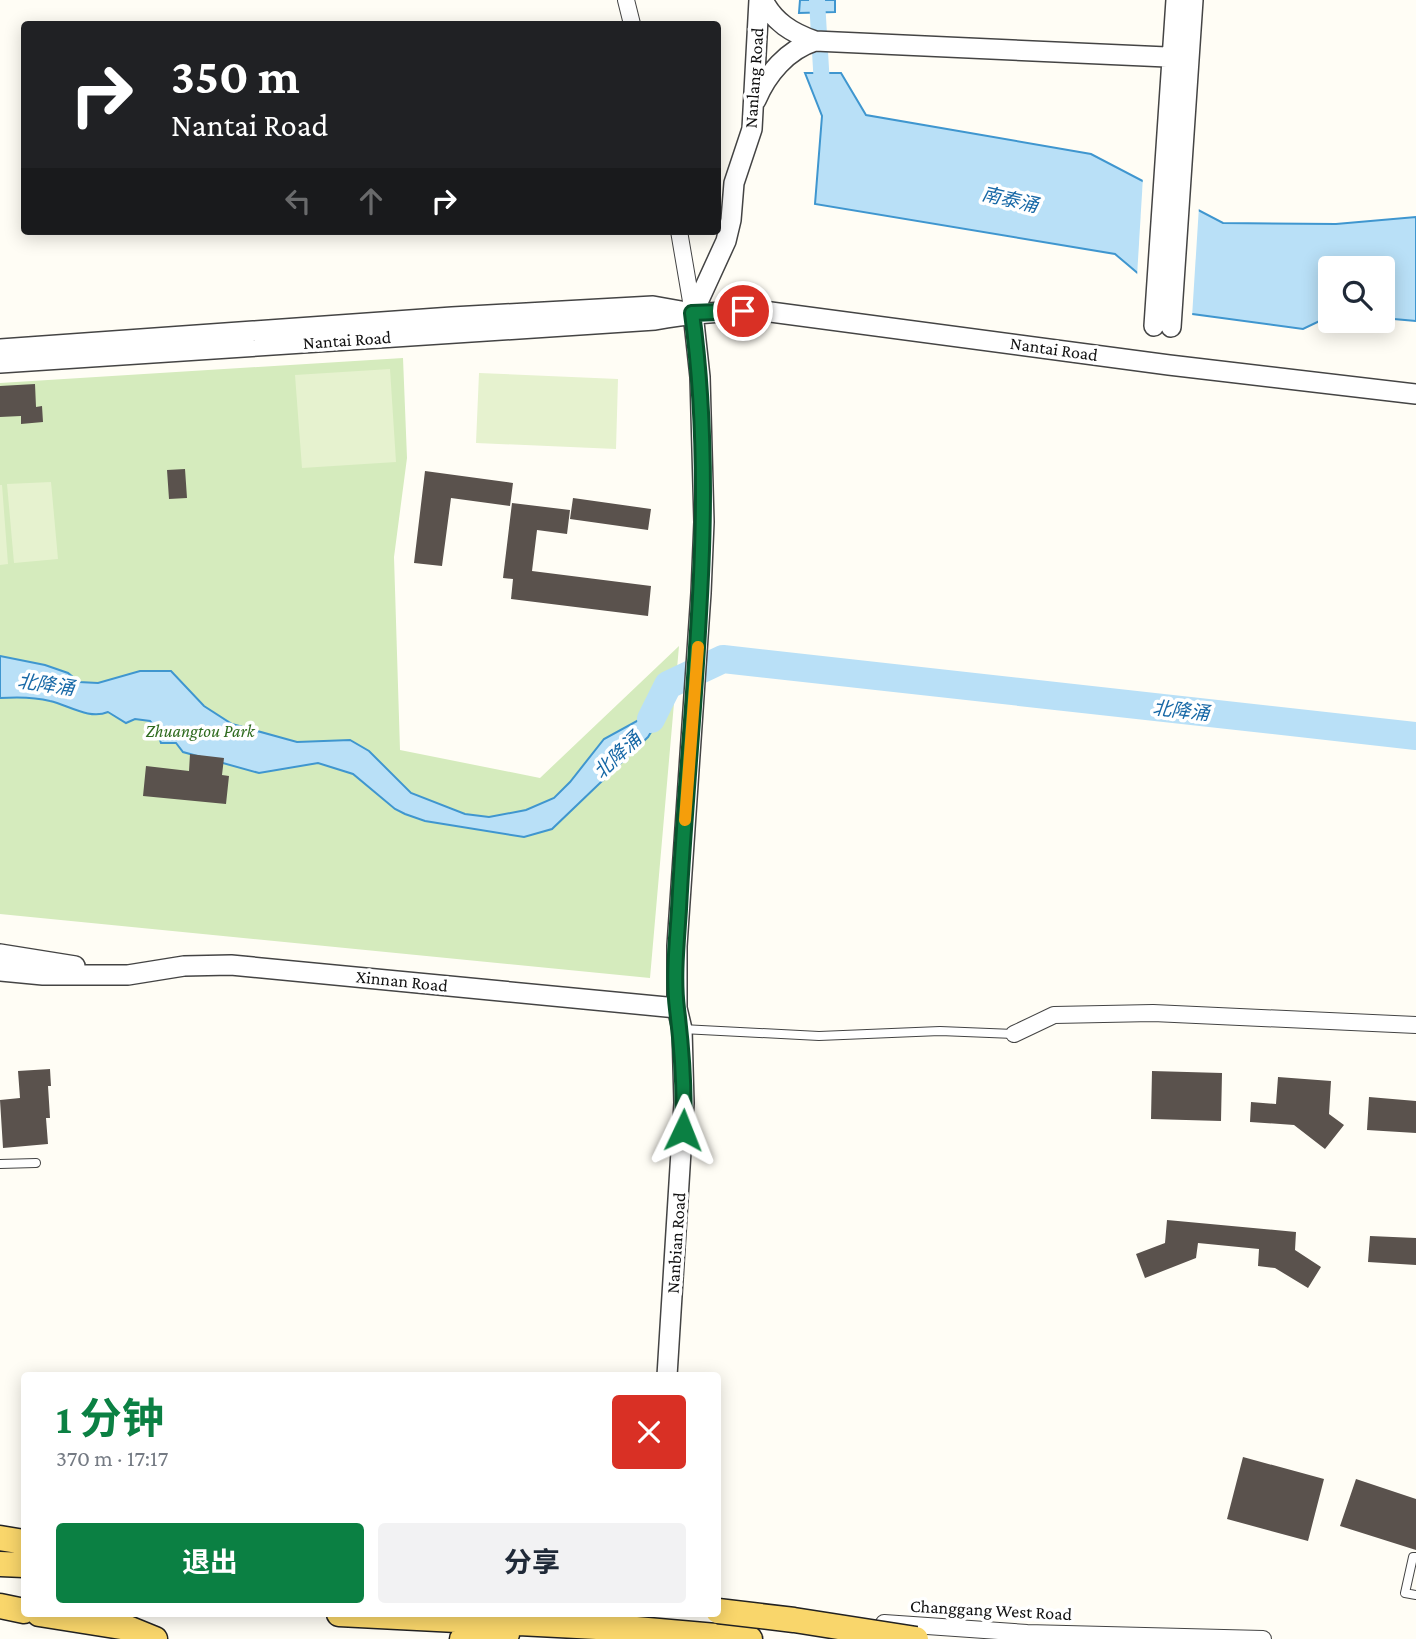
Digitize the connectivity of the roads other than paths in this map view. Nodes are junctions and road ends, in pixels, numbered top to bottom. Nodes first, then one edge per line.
1 (626, 0) edge
2 (761, 0) edge
3 (1175, 0) edge
4 (1193, 0) edge
5 (631, 21) edge
6 (815, 41) junction
7 (1180, 57) junction
8 (753, 106) junction
9 (680, 235) edge
10 (692, 313) junction
11 (1163, 327) dead end
12 (0, 349) edge
13 (0, 363) edge
14 (1416, 394) edge
15 (0, 954) edge
16 (0, 971) edge
17 (128, 975) junction
18 (677, 1008) junction
19 (1416, 1025) edge
20 (681, 1029) junction
21 (1014, 1034) joint
22 (36, 1163) dead end
23 (0, 1164) edge
24 (667, 1372) edge
25 (0, 1538) edge
26 (21, 1542) edge
27 (1416, 1557) edge
28 (0, 1564) edge
29 (21, 1565) edge
30 (0, 1571) edge
31 (21, 1572) edge
32 (1416, 1595) edge
33 (0, 1598) edge
34 (21, 1599) edge
35 (0, 1606) edge
36 (21, 1610) edge
37 (721, 1612) edge
38 (721, 1612) edge
39 (59, 1617) edge
40 (400, 1617) edge
41 (581, 1626) junction
42 (1050, 1636) edge
43 (155, 1639) edge
44 (463, 1639) edge
45 (750, 1639) edge
46 (916, 1639) edge
47 (1263, 1639) edge

1 - 5 street
2 - 6 street
2 - 8 street, Nanlang Road
3 - 7 street
4 - 7 street
6 - 7 street
6 - 8 street
7 - 11 street
8 - 10 street, Nanlang Road
9 - 10 street, Nanbian Road
10 - 12 street, Nantai Road
10 - 13 street, Nantai Road
10 - 14 street, Nantai Road
10 - 18 street, Nanbian Road
15 - 17 street, Xinnan Road
16 - 17 street, Xinnan Road
17 - 18 street, Xinnan Road
18 - 20 street, Nanbian Road
19 - 21 street
20 - 21 lane
20 - 24 street, Nanbian Road
22 - 23 lane
25 - 26 main road
27 - 32 lane
28 - 29 main road
30 - 31 street
33 - 34 main road
35 - 36 main road
37 - 42 street, Changgang West Road
38 - 46 main road, bridge
39 - 43 main road
40 - 41 main road
41 - 44 main road
41 - 45 main road
42 - 47 street, Changgang West Road

